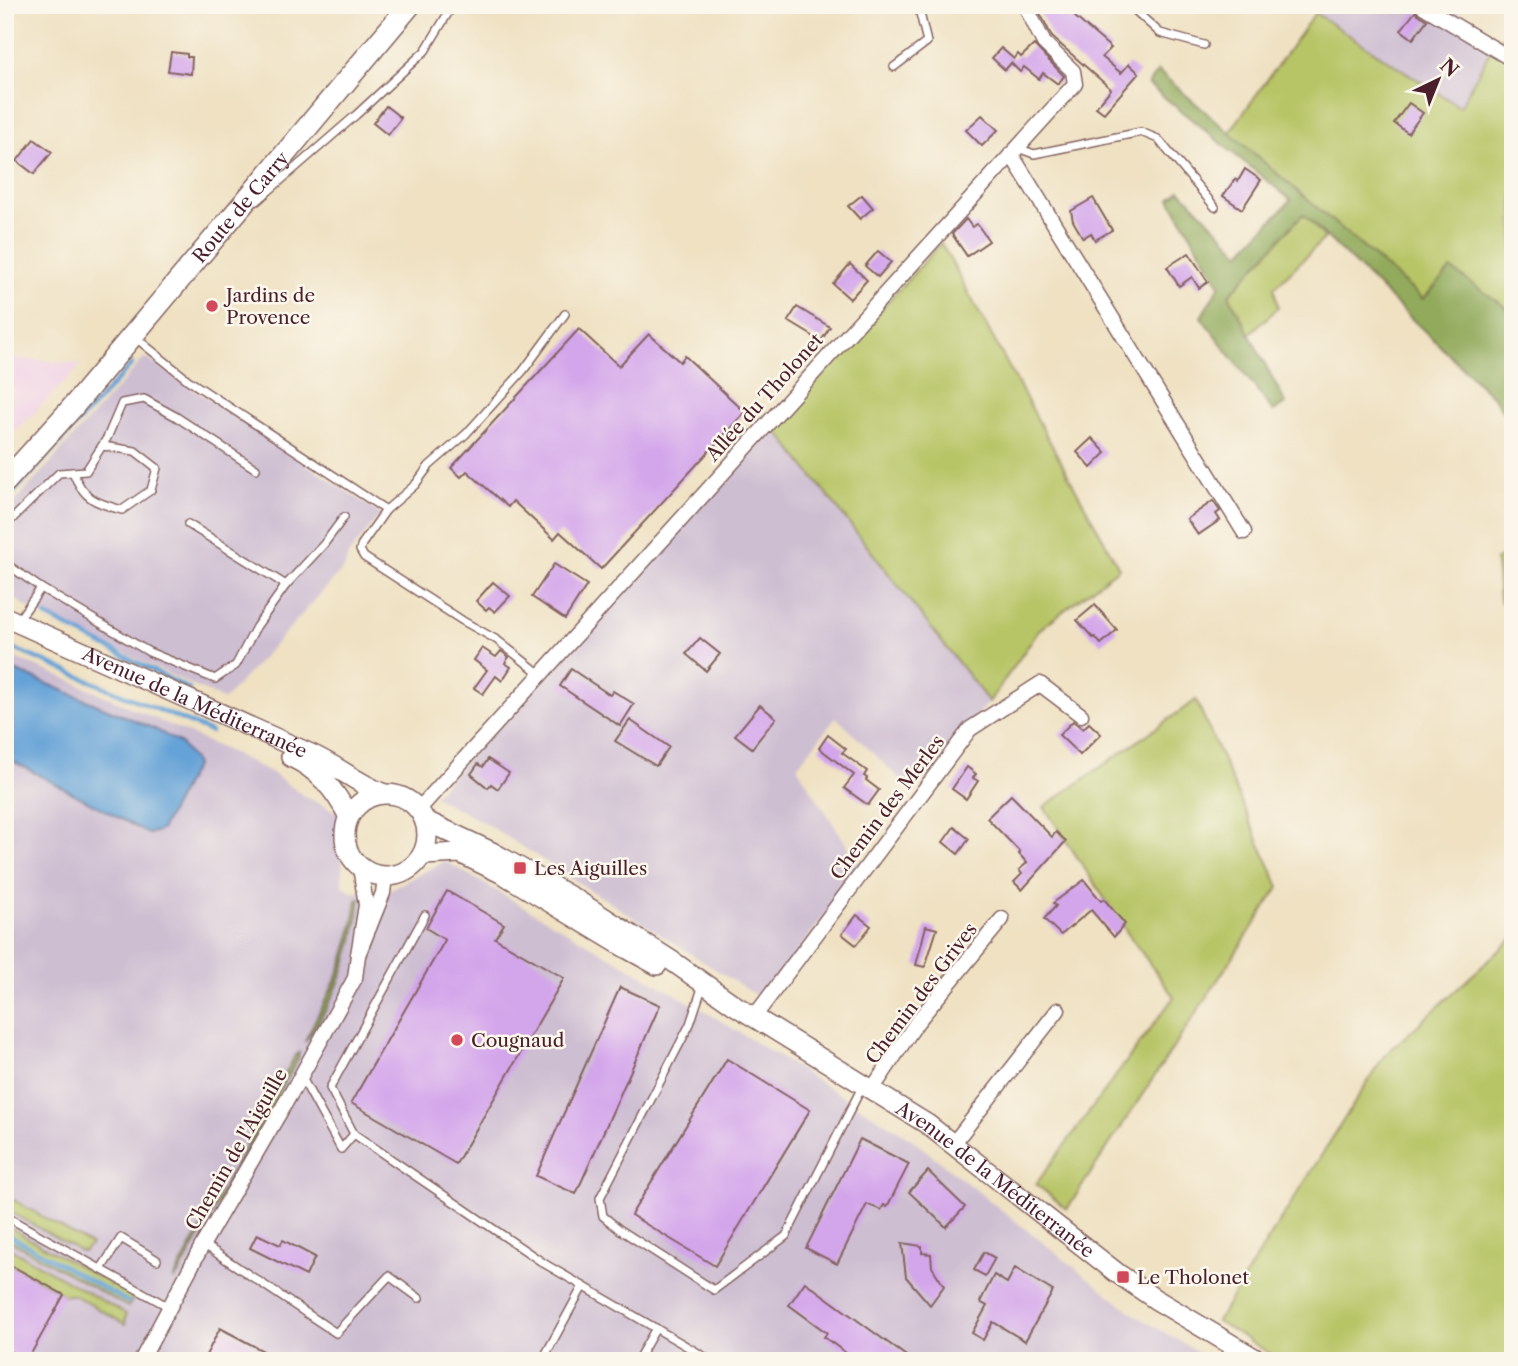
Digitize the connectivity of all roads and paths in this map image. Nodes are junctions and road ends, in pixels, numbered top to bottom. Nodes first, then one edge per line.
1 (410, 5) edge
2 (453, 5) edge
3 (918, 5) edge
4 (1025, 5) edge
5 (1129, 5) edge
6 (1421, 5) edge
7 (1204, 45) dead end
8 (1513, 60) edge
9 (894, 67) dead end
10 (1014, 151) junction
11 (1215, 207) dead end
12 (214, 239) junction
13 (565, 314) dead end
14 (133, 336) junction
15 (71, 409) junction
16 (103, 446) junction
17 (5, 467) edge
18 (256, 469) dead end
19 (73, 472) junction
20 (5, 482) edge
21 (386, 510) junction
22 (344, 517) dead end
23 (188, 524) dead end
24 (5, 526) edge
25 (1244, 532) dead end
26 (5, 563) edge
27 (286, 585) junction
28 (41, 588) junction
29 (9, 623) edge
30 (539, 673) junction
31 (1081, 715) dead end
32 (382, 793) junction
33 (422, 815) junction
34 (349, 817) junction
35 (423, 855) junction
36 (360, 867) junction
37 (385, 877) junction
38 (425, 915) dead end
39 (1002, 919) dead end
40 (358, 956) junction
41 (702, 988) junction
42 (736, 1006) junction
43 (1058, 1010) dead end
44 (754, 1017) junction
45 (301, 1076) junction
46 (867, 1088) junction
47 (354, 1134) junction
48 (953, 1143) junction
49 (5, 1216) edge
50 (203, 1244) junction
51 (157, 1260) dead end
52 (100, 1269) junction
53 (583, 1286) junction
54 (419, 1298) dead end
55 (170, 1307) junction
56 (656, 1328) junction
57 (141, 1361) edge
58 (542, 1361) edge
59 (637, 1361) edge
60 (712, 1361) edge
61 (1236, 1361) edge
62 (1259, 1361) edge

1 - 12 main road, Route de Carry
2 - 12 lane
3 - 9 lane
4 - 10 street, Allée du Tholonet
5 - 7 lane
6 - 8 street
10 - 11 lane
10 - 25 street
10 - 30 street, Allée du Tholonet
12 - 14 main road, Route de Carry
13 - 21 lane
14 - 15 main road, Route de Carry
14 - 21 lane
15 - 17 main road, Route de Carry
15 - 20 main road, Route de Carry
16 - 18 lane
16 - 19 lane
16 - 19 lane
19 - 24 lane
21 - 30 lane
22 - 27 lane
23 - 27 lane
26 - 28 lane
27 - 28 lane
28 - 29 lane
29 - 32 main road, Avenue de la Méditerranée
29 - 34 main road, Avenue de la Méditerranée
30 - 33 street, Allée du Tholonet
31 - 44 street, Chemin des Merles
32 - 33 main road
32 - 34 main road
33 - 35 main road
33 - 42 main road, Avenue de la Méditerranée
34 - 36 main road
35 - 37 main road
35 - 41 main road, Avenue de la Méditerranée
36 - 37 main road
36 - 40 street, Chemin de l'Aiguille
37 - 40 street, Chemin de l'Aiguille
38 - 47 lane
39 - 46 street, Chemin des Grives
40 - 45 street, Chemin de l'Aiguille
41 - 42 main road, Avenue de la Méditerranée
41 - 46 lane
42 - 44 main road, Avenue de la Méditerranée
43 - 48 street
44 - 46 main road, Avenue de la Méditerranée
45 - 47 lane
45 - 50 street, Chemin de l'Aiguille
46 - 48 main road, Avenue de la Méditerranée
46 - 61 main road, Avenue de la Méditerranée
47 - 53 lane
48 - 62 main road, Avenue de la Méditerranée
49 - 52 lane
50 - 54 lane
50 - 55 street, Chemin de l'Aiguille
51 - 52 lane
52 - 55 lane
53 - 56 lane
53 - 58 lane
55 - 57 street, Chemin de l'Aiguille
56 - 59 lane
56 - 60 lane

